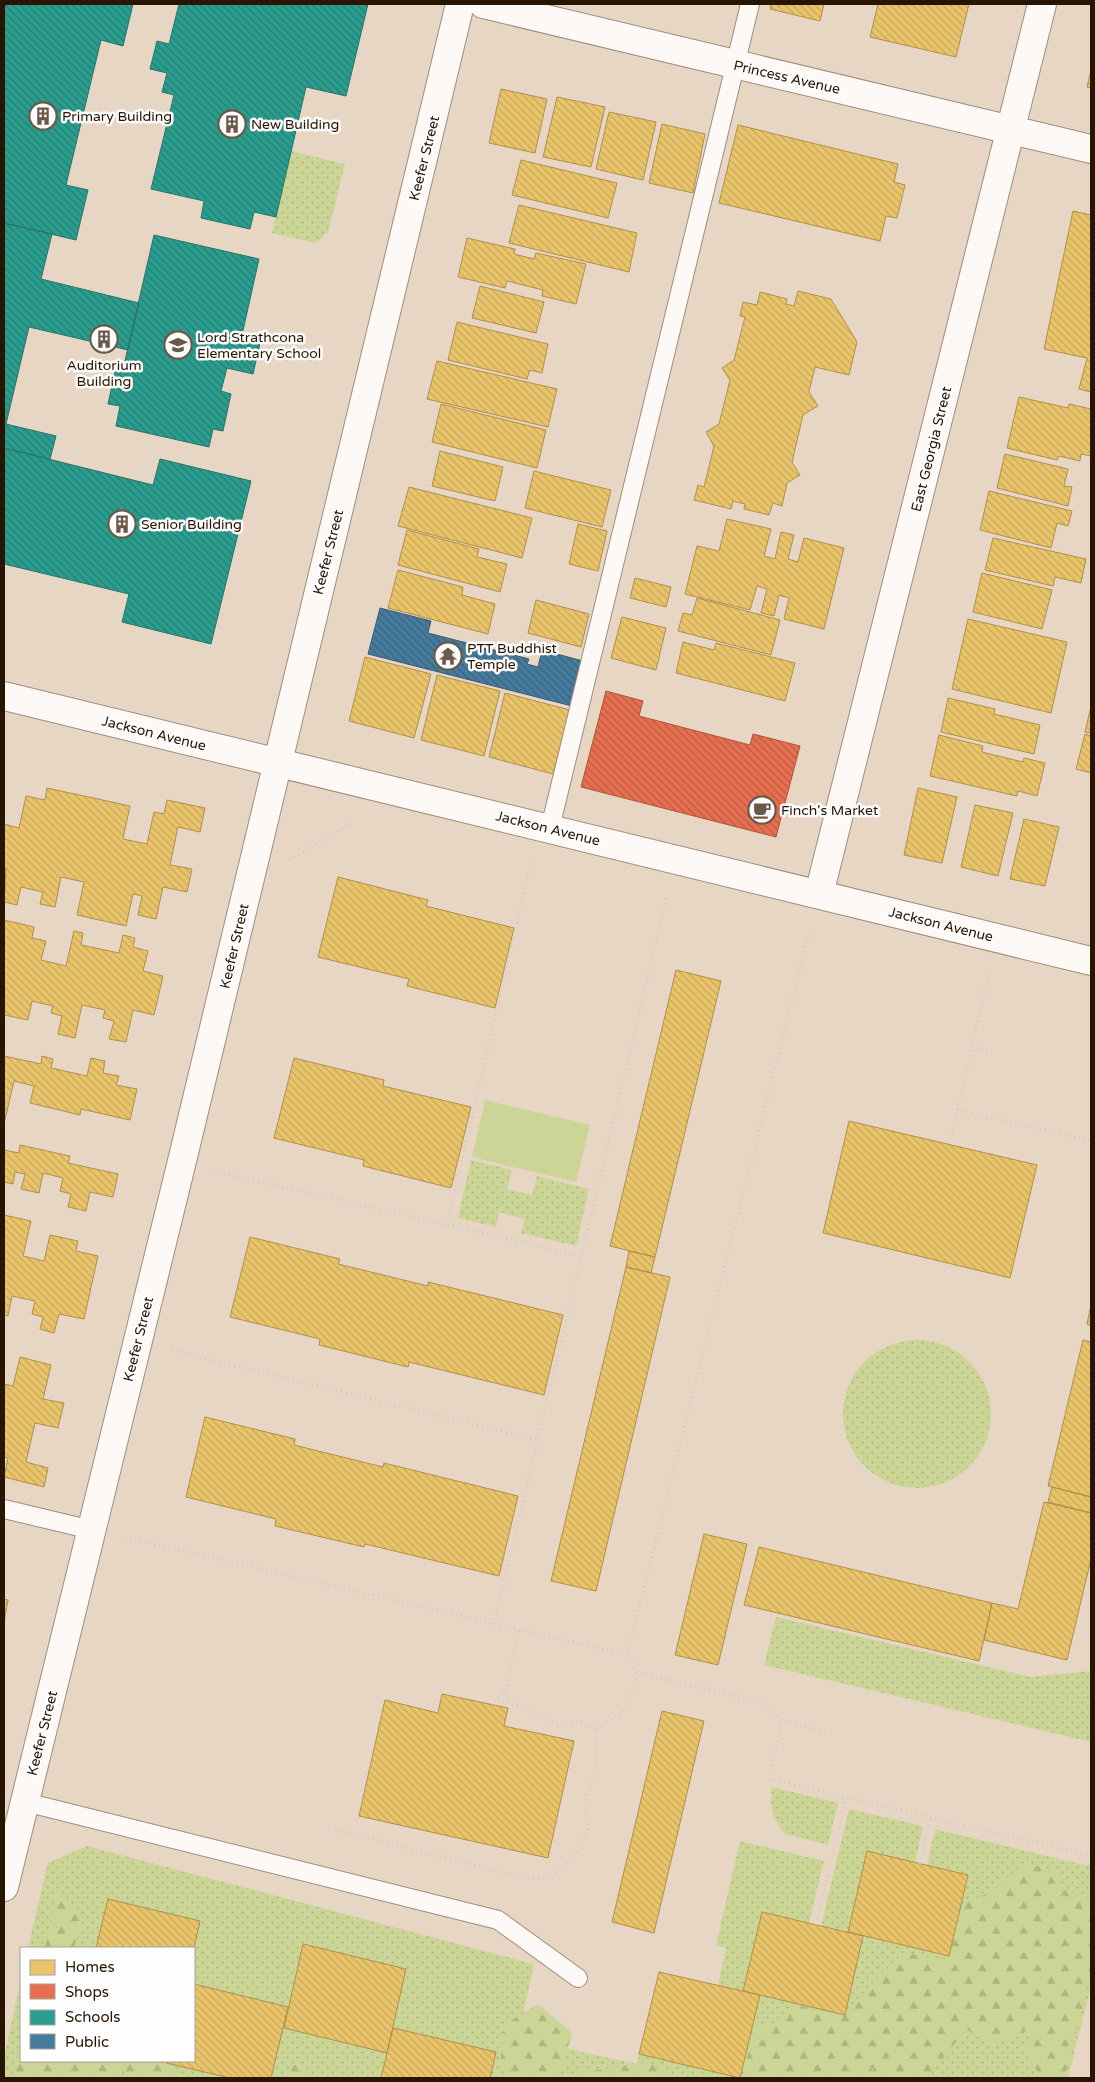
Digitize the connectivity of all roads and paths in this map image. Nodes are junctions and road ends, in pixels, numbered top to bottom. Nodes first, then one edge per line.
1 (460, 4) edge
2 (484, 4) edge
3 (750, 4) edge
4 (1042, 4) edge
5 (736, 64) junction
6 (1011, 130) junction
7 (1091, 149) edge
8 (4, 696) edge
9 (277, 762) junction
10 (352, 823) dead end
11 (550, 828) junction
12 (290, 860) dead end
13 (532, 862) dead end
14 (819, 894) junction
15 (667, 895) dead end
16 (810, 928) dead end
17 (1091, 961) edge
18 (989, 972) dead end
19 (972, 1046) junction
20 (996, 1053) dead end
21 (957, 1110) junction
22 (952, 1134) dead end
23 (1091, 1141) edge
24 (214, 1171) dead end
25 (448, 1225) junction
26 (582, 1256) junction
27 (171, 1350) dead end
28 (538, 1440) junction
29 (4, 1509) edge
30 (92, 1530) junction
31 (125, 1537) dead end
32 (494, 1624) junction
33 (518, 1630) junction
34 (627, 1655) junction
35 (638, 1672) junction
36 (498, 1699) junction
37 (491, 1704) dead end
38 (782, 1721) junction
39 (596, 1729) junction
40 (829, 1732) dead end
41 (846, 1798) junction
42 (24, 1802) junction
43 (932, 1818) junction
44 (329, 1828) dead end
45 (1091, 1851) edge
46 (1088, 1855) junction
47 (920, 1864) dead end
48 (4, 1887) edge
49 (816, 1925) dead end
50 (578, 1978) dead end
51 (630, 2060) dead end
52 (626, 2078) edge
53 (860, 2078) edge

1 - 9 street, Keefer Street
2 - 5 street, Princess Avenue
3 - 5 lane
4 - 6 street, East Georgia Street
5 - 6 street, Princess Avenue
5 - 11 lane
6 - 7 street, Princess Avenue
6 - 14 street, East Georgia Street
8 - 9 street, Jackson Avenue
9 - 11 street, Jackson Avenue
9 - 30 street, Keefer Street
10 - 12 path
11 - 14 street, Jackson Avenue
13 - 25 path
14 - 17 street, Jackson Avenue
15 - 26 path
16 - 34 path
18 - 19 path
19 - 20 path
19 - 21 path
21 - 22 path
21 - 23 path
24 - 25 path
25 - 26 path
26 - 28 path
27 - 28 path
28 - 32 path
29 - 30 lane
30 - 42 street, Keefer Street
31 - 32 path
32 - 33 path
33 - 34 path
33 - 36 path
34 - 35 path
35 - 38 path
35 - 39 path
36 - 37 path
36 - 39 path
38 - 40 path
38 - 41 path
39 - 44 path
41 - 43 path
41 - 49 path
42 - 48 street, Keefer Street
42 - 50 lane
43 - 46 path
43 - 47 path
45 - 46 path
46 - 53 path
51 - 52 path

